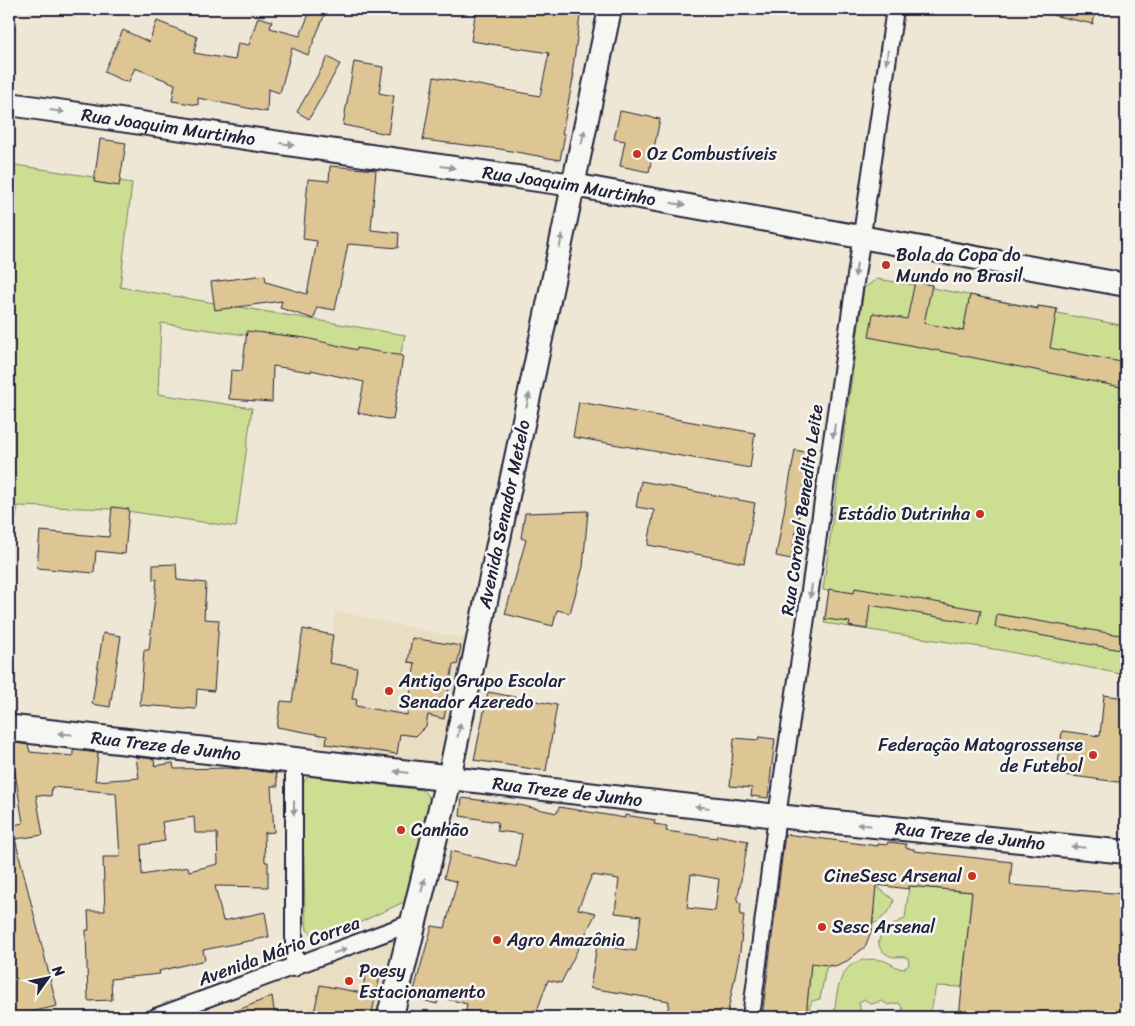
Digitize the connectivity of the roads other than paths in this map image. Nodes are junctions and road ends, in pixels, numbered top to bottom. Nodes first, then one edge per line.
1 (610, 9) edge
2 (895, 9) edge
3 (9, 104) edge
4 (573, 185) junction
5 (861, 236) junction
6 (1126, 285) edge
7 (9, 728) edge
8 (294, 759) junction
9 (449, 778) junction
10 (777, 816) junction
11 (1126, 852) edge
12 (414, 922) junction
13 (294, 968) junction
14 (156, 1017) edge
15 (390, 1017) edge
16 (751, 1017) edge

4 -> 1 street, Avenida Senador Metelo
2 -> 5 street, Rua Coronel Benedito Leite
3 -> 4 street, Rua Joaquim Murtinho
4 -> 5 street, Rua Joaquim Murtinho
9 -> 4 street, Avenida Senador Metelo
5 - 6 street, Rua Joaquim Murtinho
5 -> 10 street, Rua Coronel Benedito Leite
8 -> 7 main road, Rua Treze de Junho
9 -> 8 main road, Rua Treze de Junho
8 -> 13 street
10 -> 9 street, Rua Treze de Junho
12 -> 9 main road, Avenida Senador Metelo
11 -> 10 street, Rua Treze de Junho
10 - 16 street, Rua Coronel Benedito Leite
13 -> 12 street, Avenida Mário Correa
12 - 15 main road, Avenida Senador Metelo
13 - 14 street, Avenida Mário Correa

